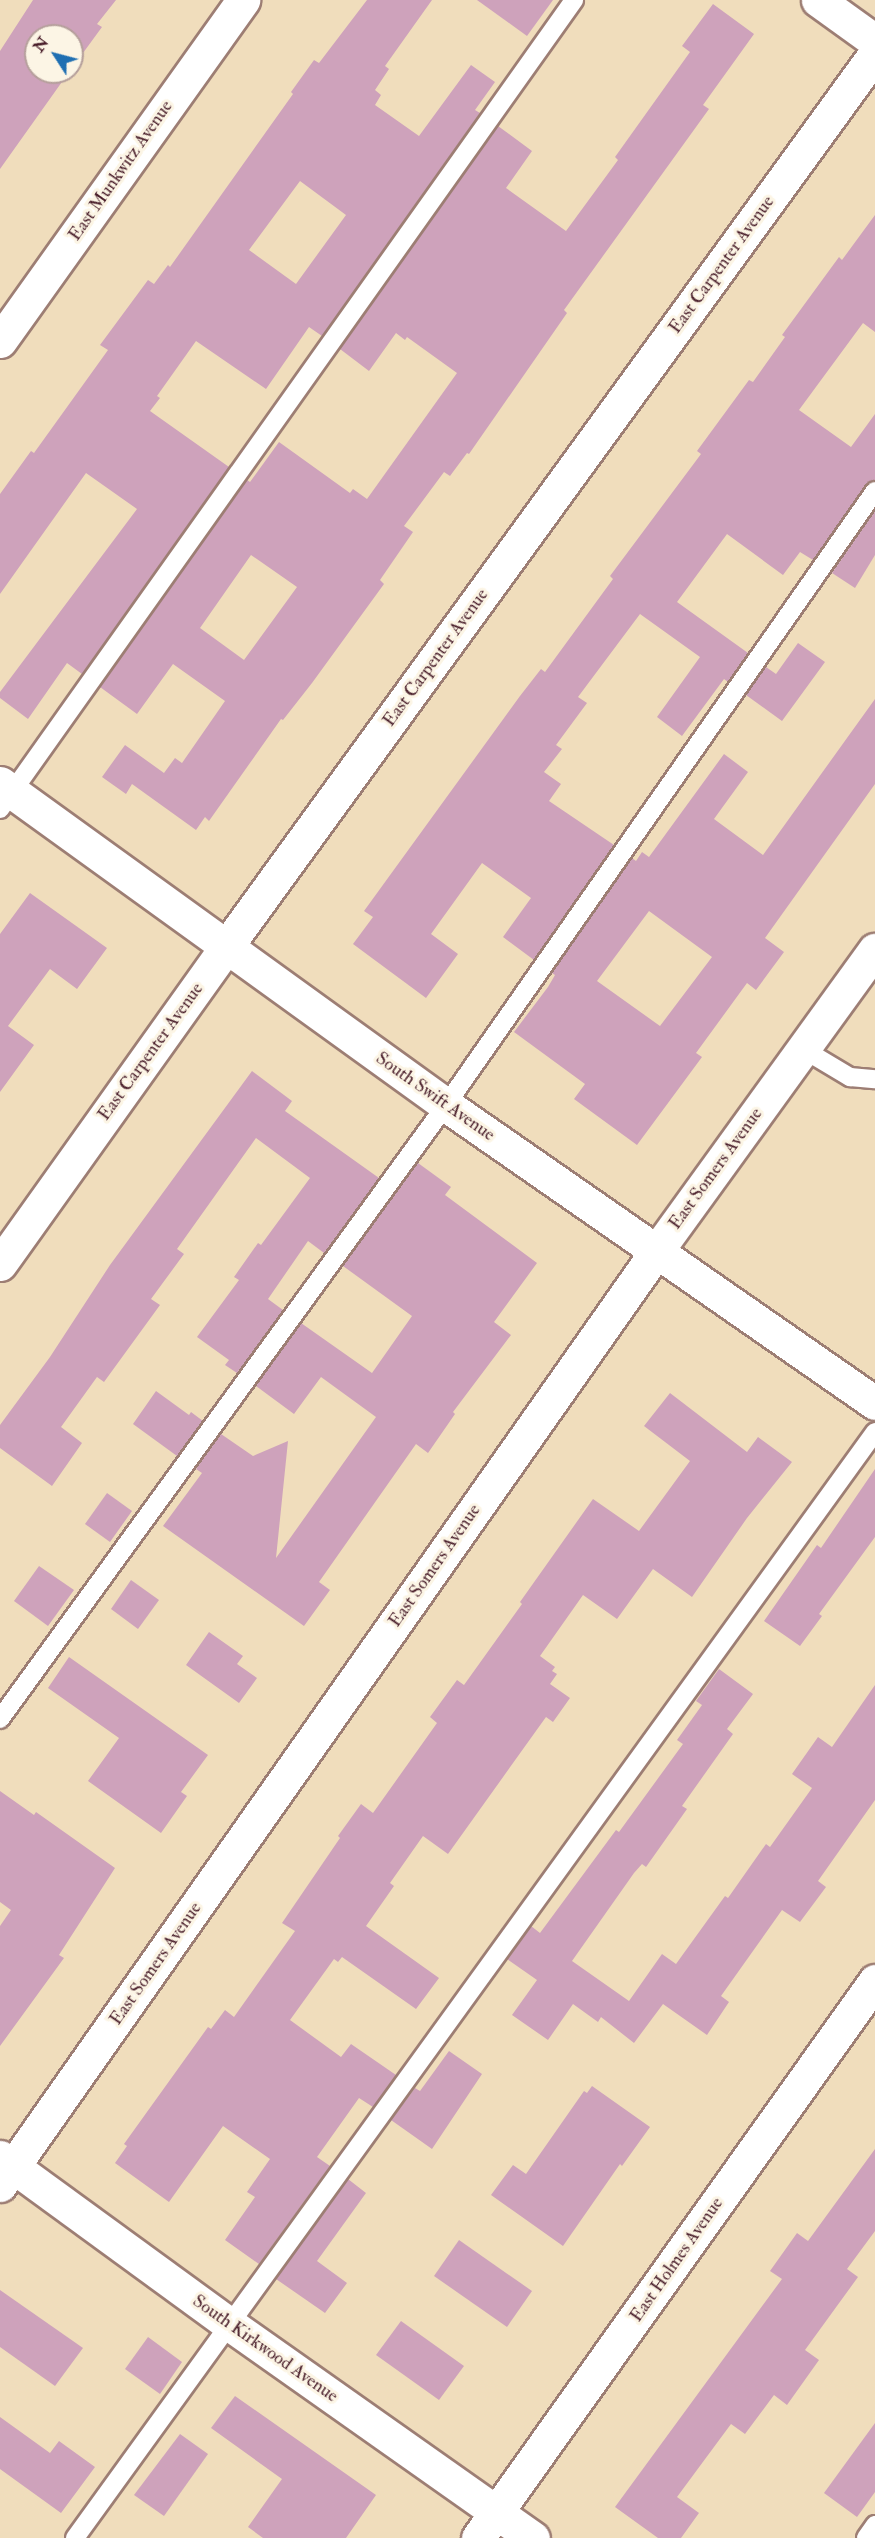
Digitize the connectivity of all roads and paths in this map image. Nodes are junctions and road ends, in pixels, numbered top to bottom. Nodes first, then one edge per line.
1 (243, 0) edge
2 (574, 0) edge
3 (818, 0) edge
4 (875, 41) edge
5 (875, 54) edge
6 (0, 341) edge
7 (875, 491) edge
8 (4, 795) edge
9 (226, 947) junction
10 (875, 950) edge
11 (803, 1049) junction
12 (875, 1079) edge
13 (446, 1105) junction
14 (656, 1252) junction
15 (0, 1264) edge
16 (875, 1403) edge
17 (875, 1432) edge
18 (0, 1719) edge
19 (875, 1981) edge
20 (4, 2169) edge
21 (228, 2323) junction
22 (487, 2525) edge
23 (875, 2525) edge
24 (75, 2538) edge
25 (533, 2538) edge
26 (866, 2538) edge

1 - 6 street, East Munkwitz Avenue
2 - 8 lane
3 - 4 street
5 - 9 street, East Carpenter Avenue
7 - 13 lane
8 - 9 street, South Swift Avenue
9 - 13 street, South Swift Avenue
9 - 15 street, East Carpenter Avenue
10 - 11 street, East Somers Avenue
11 - 12 lane
11 - 14 street, East Somers Avenue
13 - 14 street, South Swift Avenue
13 - 18 lane
14 - 16 street, South Swift Avenue
14 - 20 street, East Somers Avenue
17 - 21 lane
19 - 22 street, East Holmes Avenue
20 - 21 street, South Kirkwood Avenue
21 - 22 street, South Kirkwood Avenue
21 - 24 lane
22 - 25 street, South Kirkwood Avenue
23 - 26 lane

